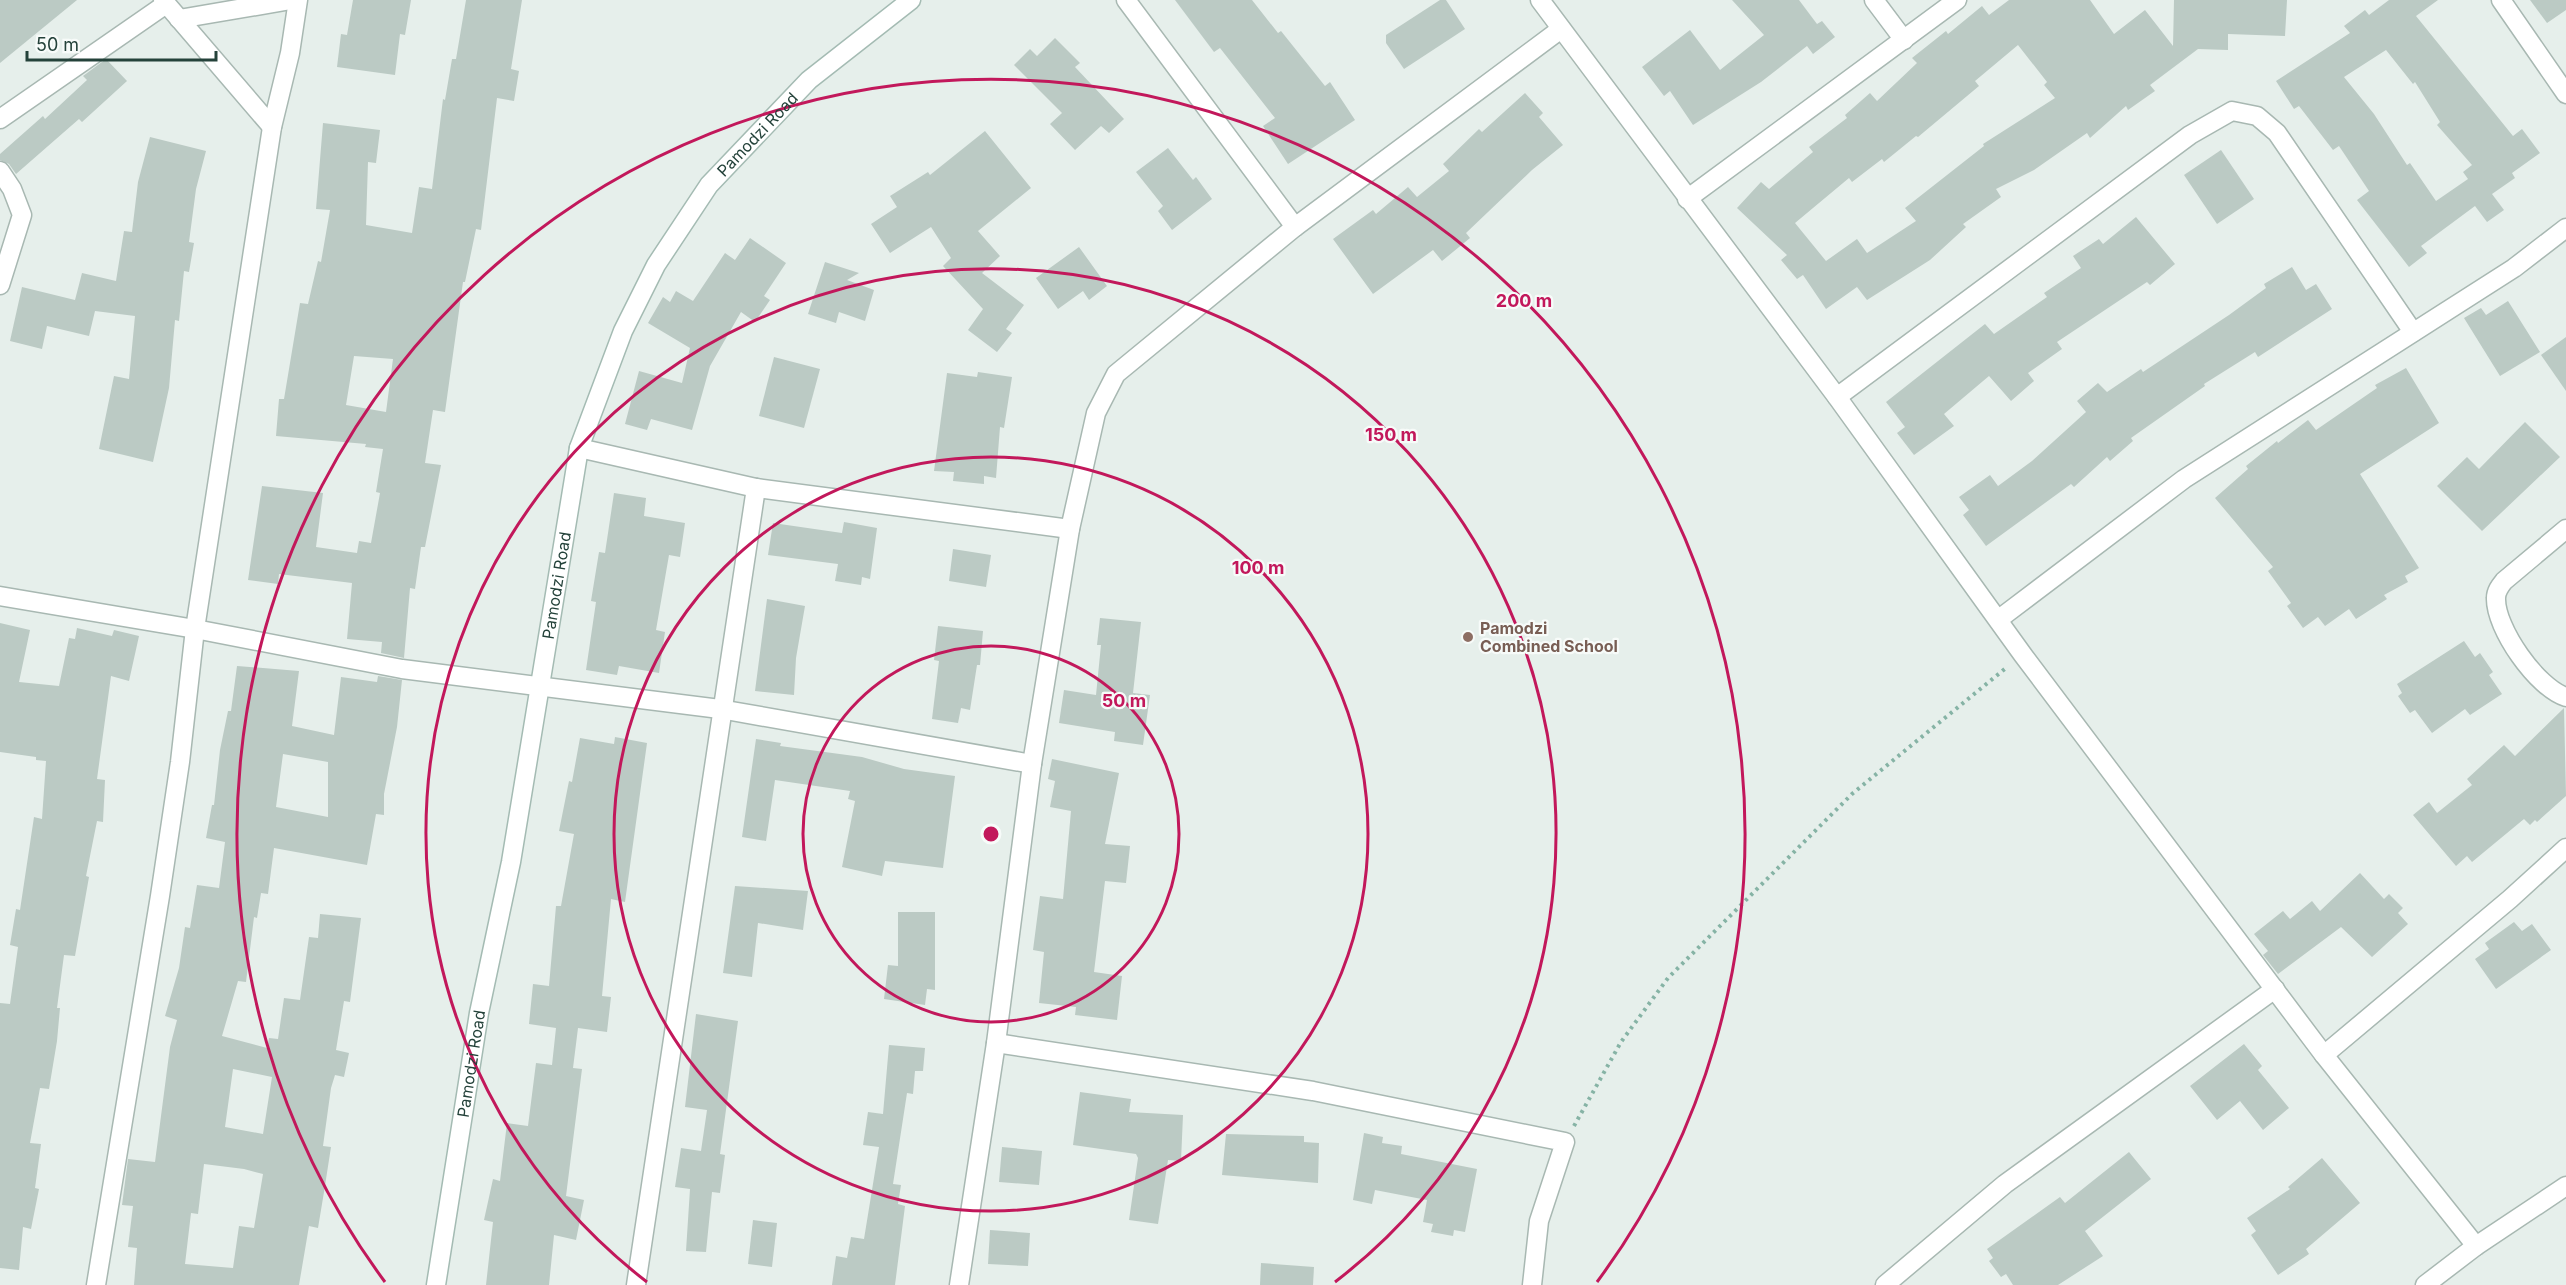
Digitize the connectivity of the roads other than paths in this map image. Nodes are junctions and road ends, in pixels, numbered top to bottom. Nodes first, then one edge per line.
1 (291, 0) edge
2 (298, 0) edge
3 (1126, 0) edge
4 (1540, 0) edge
5 (1874, 0) edge
6 (1957, 0) edge
7 (2501, 0) edge
8 (165, 2) edge
9 (900, 3) edge
10 (179, 19) junction
11 (1561, 29) junction
12 (1904, 40) junction
13 (2566, 94) edge
14 (0, 118) edge
15 (272, 127) junction
16 (0, 171) edge
17 (1687, 199) junction
18 (1295, 227) junction
19 (2566, 228) edge
20 (0, 285) edge
21 (2413, 332) junction
22 (1838, 397) junction
23 (579, 448) junction
24 (756, 488) junction
25 (1070, 529) junction
26 (2566, 529) edge
27 (0, 596) edge
28 (1999, 619) junction
29 (195, 629) junction
30 (540, 686) junction
31 (2566, 697) edge
32 (720, 709) junction
33 (1032, 764) junction
34 (2566, 848) edge
35 (2275, 989) junction
36 (996, 1043) junction
37 (2324, 1055) junction
38 (2566, 1186) edge
39 (2476, 1246) junction
40 (96, 1285) edge
41 (436, 1285) edge
42 (636, 1285) edge
43 (959, 1285) edge
44 (1532, 1285) edge
45 (1886, 1285) edge
46 (2425, 1285) edge

1 - 10 street
2 - 15 street
3 - 18 street
4 - 11 street
5 - 12 street
6 - 12 street
7 - 13 street
8 - 10 street
8 - 14 street
9 - 23 street, Pamodzi Road
10 - 15 street
11 - 17 street
11 - 18 street
12 - 17 street
15 - 29 street
16 - 20 street
17 - 22 street
18 - 25 street
19 - 21 street
21 - 22 street
21 - 28 street
22 - 28 street
23 - 24 street
23 - 30 street, Pamodzi Road
24 - 25 street
24 - 32 street
25 - 33 street
26 - 31 street
27 - 29 street
28 - 35 street
29 - 30 street
29 - 40 street
30 - 32 street
30 - 41 street, Pamodzi Road
32 - 33 street
32 - 42 street
33 - 36 street
34 - 37 street
35 - 37 street
35 - 45 street
36 - 43 street
36 - 44 street
37 - 39 street
38 - 39 street
39 - 46 street

